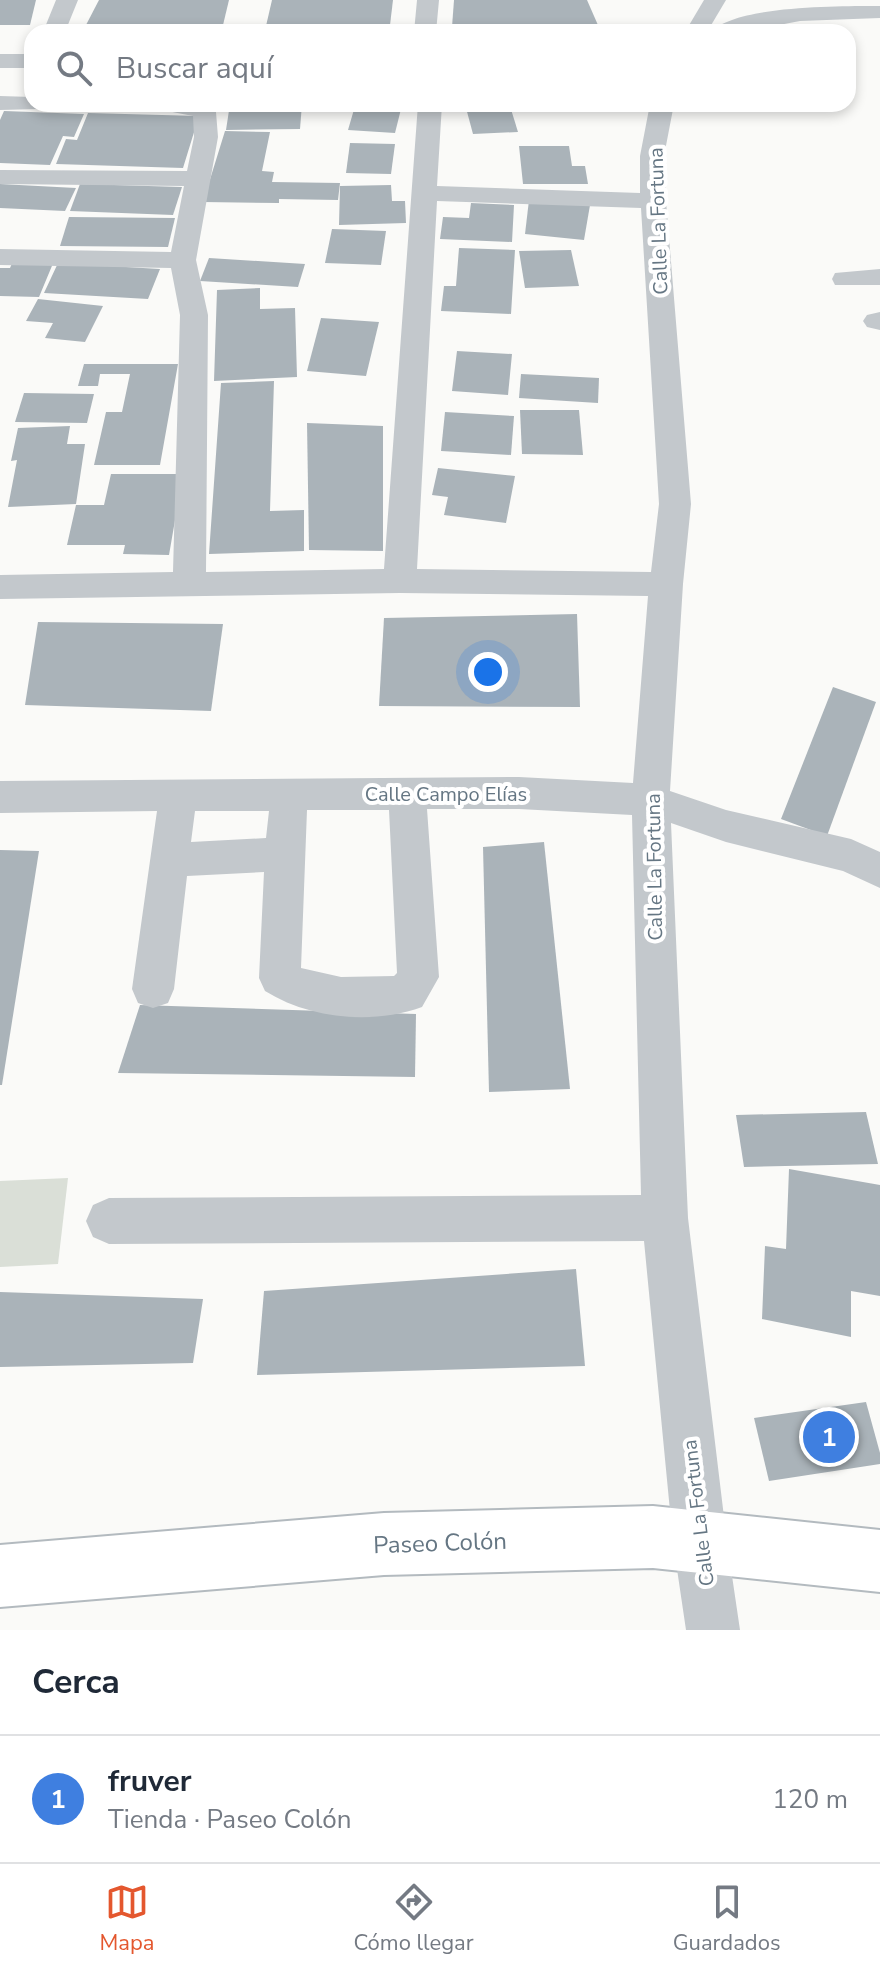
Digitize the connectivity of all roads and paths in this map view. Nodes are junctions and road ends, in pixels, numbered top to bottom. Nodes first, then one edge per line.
1 (67, 0) edge
2 (428, 0) edge
3 (715, 0) edge
4 (873, 19) edge
5 (57, 24) edge
6 (426, 24) edge
7 (701, 24) edge
8 (749, 24) edge
9 (0, 61) edge
10 (24, 61) edge
11 (0, 103) edge
12 (24, 104) edge
13 (204, 112) edge
14 (430, 112) edge
15 (660, 112) edge
16 (0, 177) edge
17 (199, 179) junction
18 (427, 193) junction
19 (653, 201) junction
20 (0, 257) edge
21 (183, 260) junction
22 (880, 277) edge
23 (845, 279) dead end
24 (400, 581) junction
25 (666, 584) junction
26 (189, 586) junction
27 (0, 587) edge
28 (407, 794) junction
29 (290, 795) junction
30 (178, 796) junction
31 (0, 797) edge
32 (651, 800) junction
33 (284, 854) junction
34 (169, 860) junction
35 (880, 871) edge
36 (153, 989) dead end
37 (665, 1218) junction
38 (109, 1221) dead end
39 (700, 1542) junction
40 (880, 1561) edge
41 (0, 1576) edge
42 (713, 1630) edge

1 - 5 street
2 - 6 street
3 - 7 street
4 - 8 street
9 - 10 street
11 - 12 street
13 - 17 street
14 - 18 street
15 - 19 street, Calle La Fortuna
16 - 17 street
17 - 21 street
18 - 19 street
18 - 24 street
19 - 25 street, Calle La Fortuna
20 - 21 street
21 - 26 street
22 - 23 street
24 - 25 street
24 - 26 street
25 - 32 street, Calle La Fortuna
26 - 27 street
28 - 29 street, Calle Campo Elías
28 - 32 street, Calle Campo Elías
28 - 33 street
29 - 30 street, Calle Campo Elías
29 - 33 street
30 - 31 street, Calle Campo Elías
30 - 34 street
32 - 35 street, Calle Campo Elías
32 - 37 street, Calle La Fortuna
33 - 34 street
34 - 36 street
37 - 38 street
37 - 39 street, Calle La Fortuna
39 - 40 main road, Paseo Colón
39 - 41 main road, Paseo Colón
39 - 42 street, Calle La Fortuna

